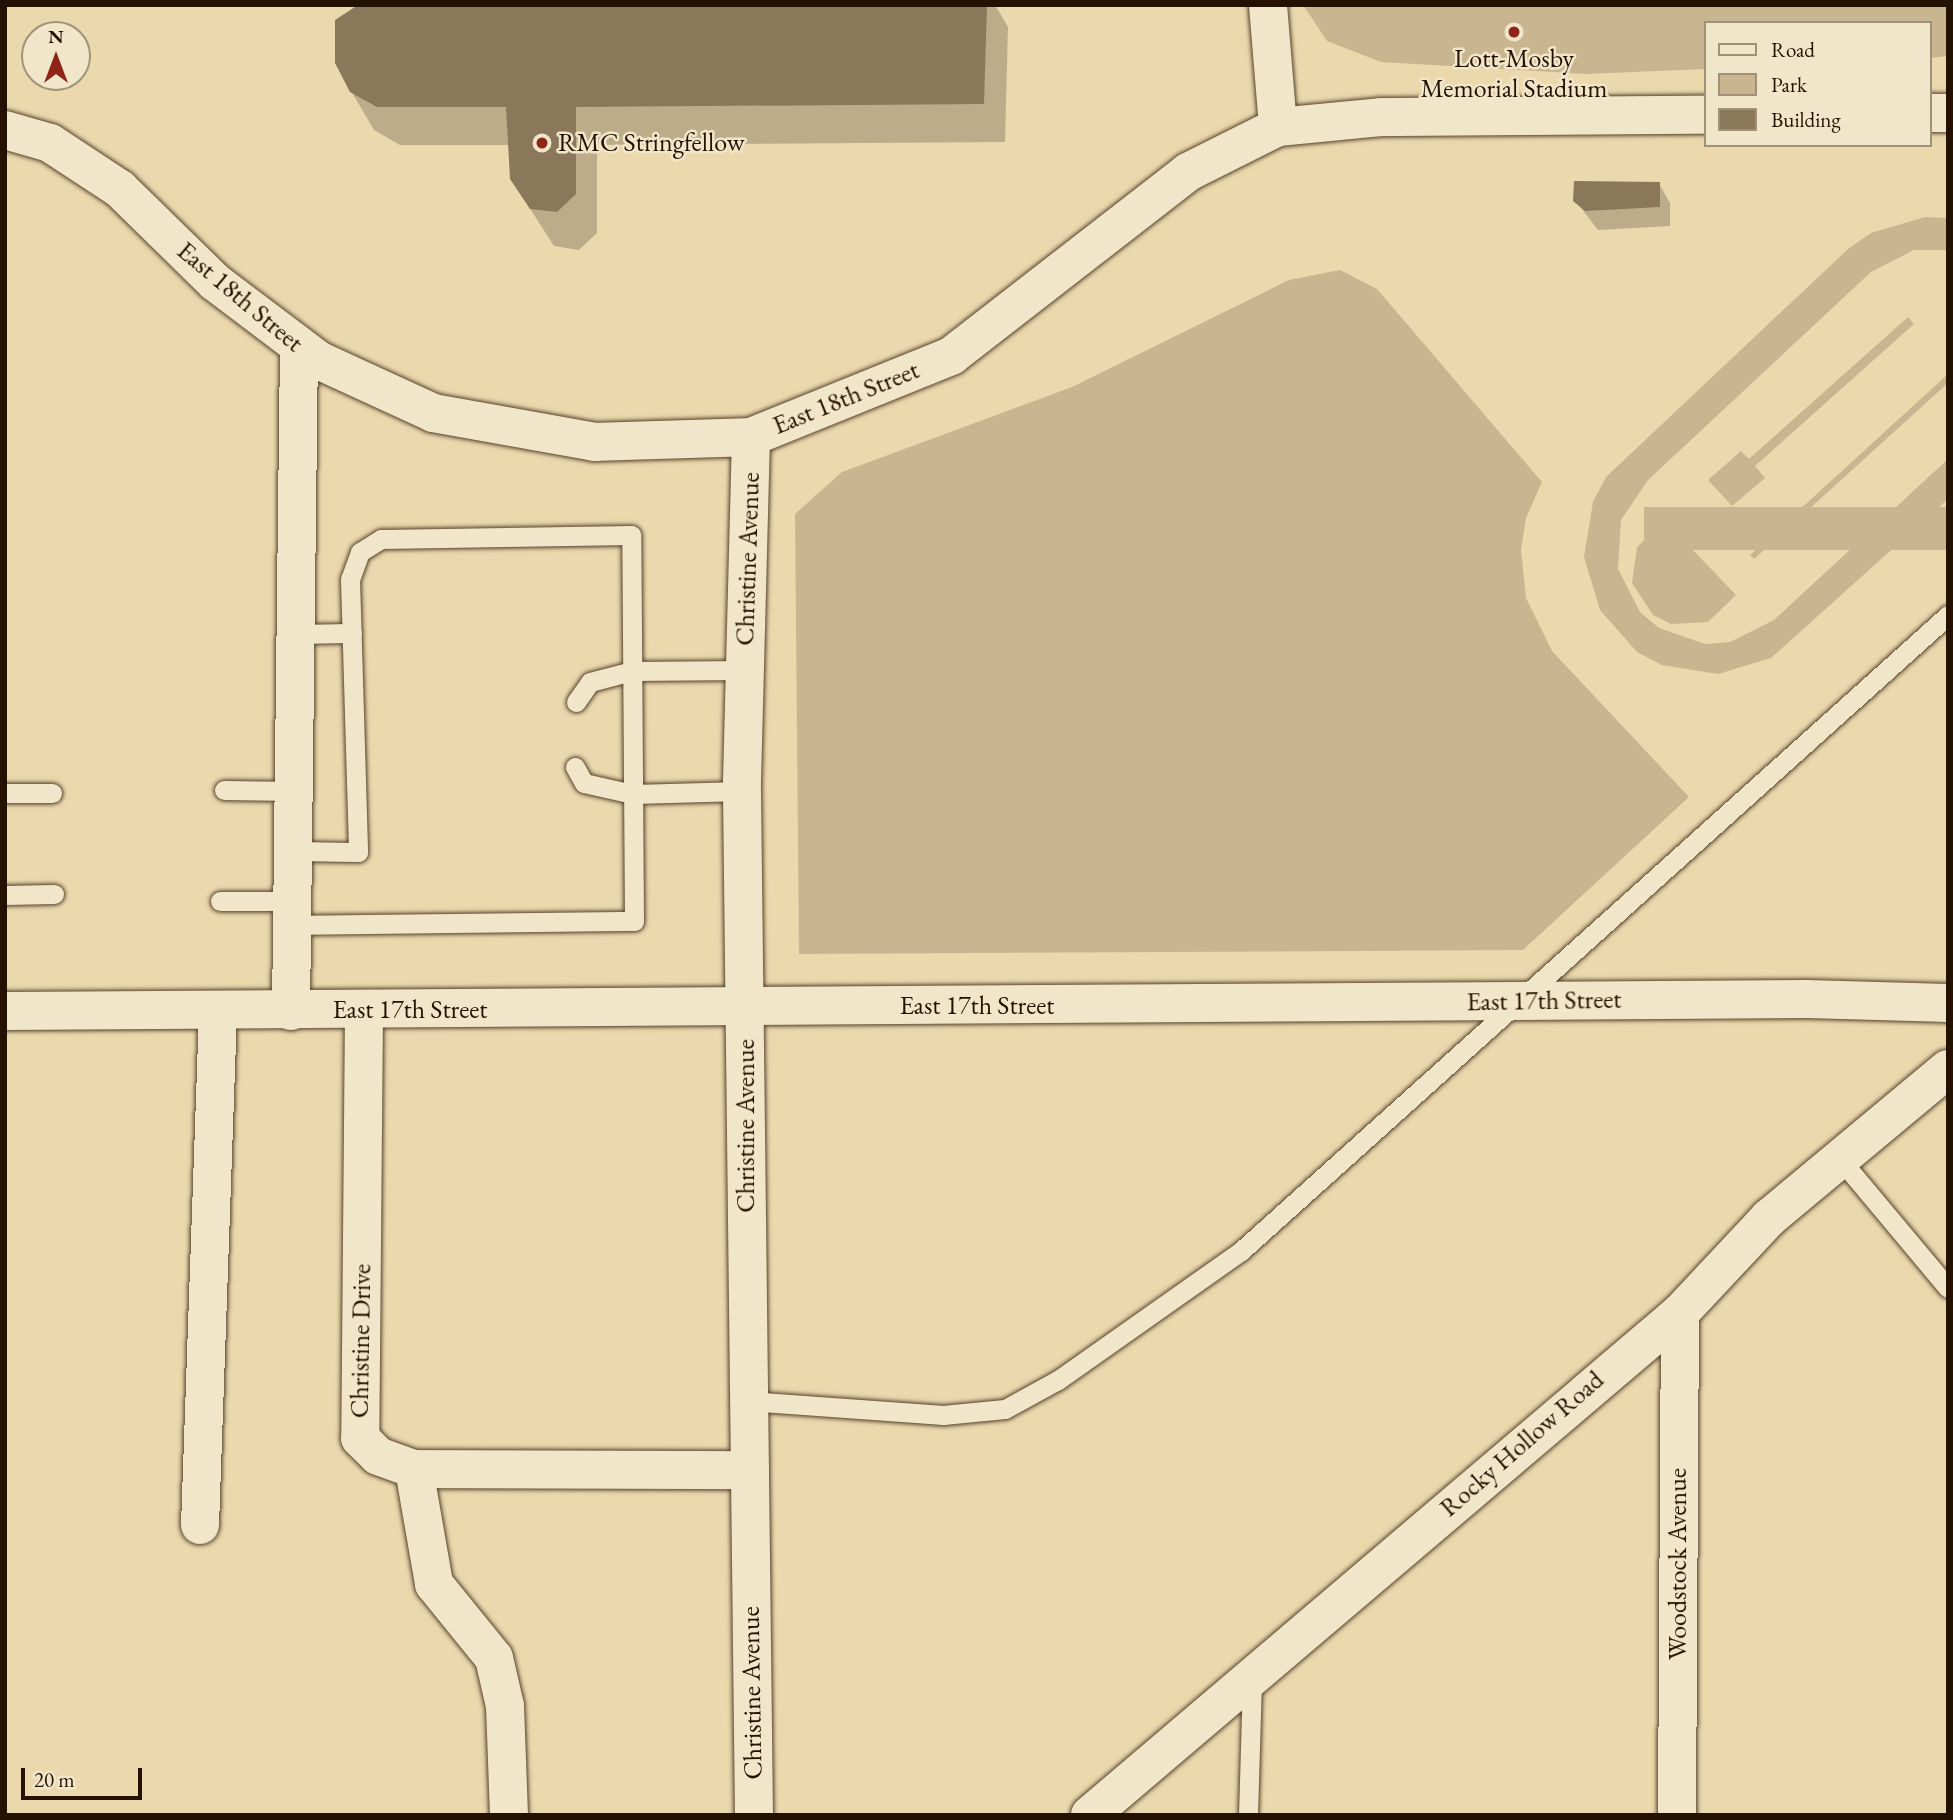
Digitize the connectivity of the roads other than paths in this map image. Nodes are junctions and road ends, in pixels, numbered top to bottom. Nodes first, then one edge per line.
1 (1268, 5) edge
2 (1704, 115) edge
3 (1278, 127) junction
4 (5, 130) edge
5 (299, 349) junction
6 (751, 437) junction
7 (1948, 615) edge
8 (352, 633) junction
9 (295, 634) junction
10 (745, 670) junction
11 (632, 671) junction
12 (576, 702) dead end
13 (575, 767) dead end
14 (224, 790) dead end
15 (294, 791) junction
16 (742, 791) junction
17 (5, 793) edge
18 (52, 793) dead end
19 (634, 794) junction
20 (293, 851) junction
21 (54, 894) dead end
22 (5, 895) edge
23 (220, 901) dead end
24 (292, 913) junction
25 (1517, 1002) junction
26 (1948, 1003) edge
27 (746, 1007) junction
28 (5, 1011) edge
29 (218, 1011) junction
30 (291, 1011) junction
31 (364, 1011) junction
32 (1948, 1069) edge
33 (1840, 1159) junction
34 (1948, 1288) edge
35 (1680, 1313) junction
36 (748, 1401) junction
37 (414, 1469) junction
38 (750, 1470) junction
39 (200, 1525) dead end
40 (1252, 1673) junction
41 (509, 1815) edge
42 (754, 1815) edge
43 (1090, 1815) edge
44 (1248, 1815) edge
45 (1677, 1815) edge

1 - 3 street
2 - 3 street, East 18th Street
3 - 6 street, East 18th Street
4 - 5 street, East 18th Street
5 - 6 street, East 18th Street
5 - 9 street
6 - 10 street, Christine Avenue
7 - 25 lane
8 - 9 lane
8 - 11 lane
8 - 20 lane
9 - 15 street
10 - 11 lane
10 - 16 street, Christine Avenue
11 - 12 lane
11 - 19 lane
13 - 19 lane
14 - 15 lane
15 - 20 street
16 - 19 lane
16 - 27 street, Christine Avenue
17 - 18 lane
19 - 24 lane
20 - 24 street
21 - 22 lane
23 - 24 lane
24 - 30 street
25 - 26 street, East 17th Street
25 - 27 street, East 17th Street
25 - 36 lane
27 - 31 street, East 17th Street
27 - 36 street, Christine Avenue
28 - 29 street, East 17th Street
29 - 30 street, East 17th Street
29 - 39 street
30 - 31 street, East 17th Street
31 - 37 street, Christine Drive
32 - 33 street, Rocky Hollow Road
33 - 34 lane
33 - 35 street, Rocky Hollow Road
35 - 40 street, Rocky Hollow Road
35 - 45 street, Woodstock Avenue
36 - 38 street, Christine Avenue
37 - 38 street, Christine Drive
37 - 41 street
38 - 42 street, Christine Avenue
40 - 43 street, Rocky Hollow Road
40 - 44 lane

